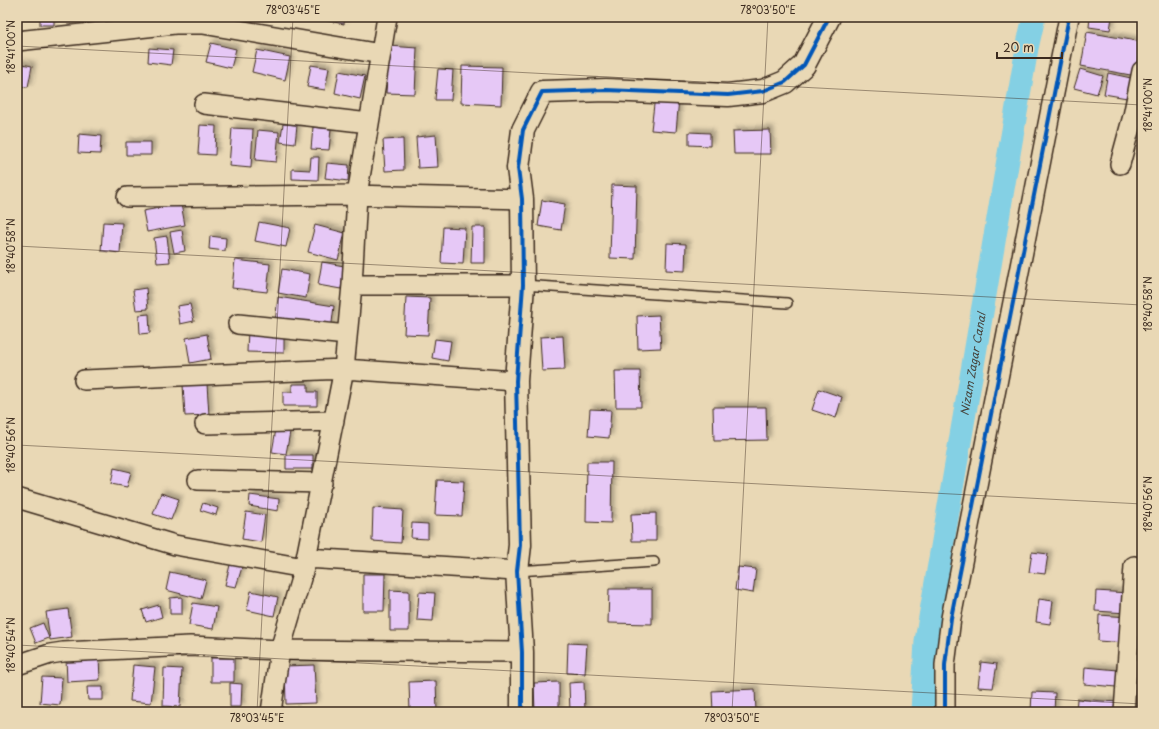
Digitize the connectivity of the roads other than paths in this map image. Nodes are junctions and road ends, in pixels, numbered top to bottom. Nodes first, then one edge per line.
1 (387, 17) edge
2 (829, 17) edge
3 (1069, 17) edge
4 (17, 41) edge
5 (381, 54) junction
6 (1142, 72) edge
7 (204, 104) dead end
8 (368, 123) junction
9 (1120, 164) dead end
10 (357, 195) junction
11 (127, 197) dead end
12 (522, 199) junction
13 (352, 285) junction
14 (522, 286) junction
15 (787, 303) dead end
16 (238, 324) dead end
17 (347, 335) junction
18 (344, 370) junction
19 (84, 380) dead end
20 (516, 381) junction
21 (334, 421) junction
22 (205, 424) dead end
23 (198, 480) dead end
24 (322, 483) junction
25 (17, 498) edge
26 (654, 562) dead end
27 (305, 563) junction
28 (1134, 566) dead end
29 (518, 571) junction
30 (280, 650) junction
31 (522, 652) junction
32 (17, 665) edge
33 (271, 712) edge
34 (522, 712) edge
35 (945, 712) edge
36 (1124, 712) edge

1 - 5 street
2 - 12 street
3 - 35 street
4 - 5 street
5 - 8 street
6 - 9 street
7 - 8 street
8 - 10 street
10 - 11 street
10 - 12 street
10 - 13 street
12 - 14 street
13 - 14 street
13 - 17 street
14 - 15 lane
14 - 20 street
16 - 17 street
17 - 18 street
18 - 19 street
18 - 20 street
18 - 21 street
20 - 29 street
21 - 22 street
21 - 24 street
23 - 24 street
24 - 27 street
25 - 27 street
26 - 29 lane
27 - 29 street
27 - 30 street
28 - 36 street
29 - 31 street
30 - 31 street
30 - 32 street
30 - 33 street
31 - 34 street

